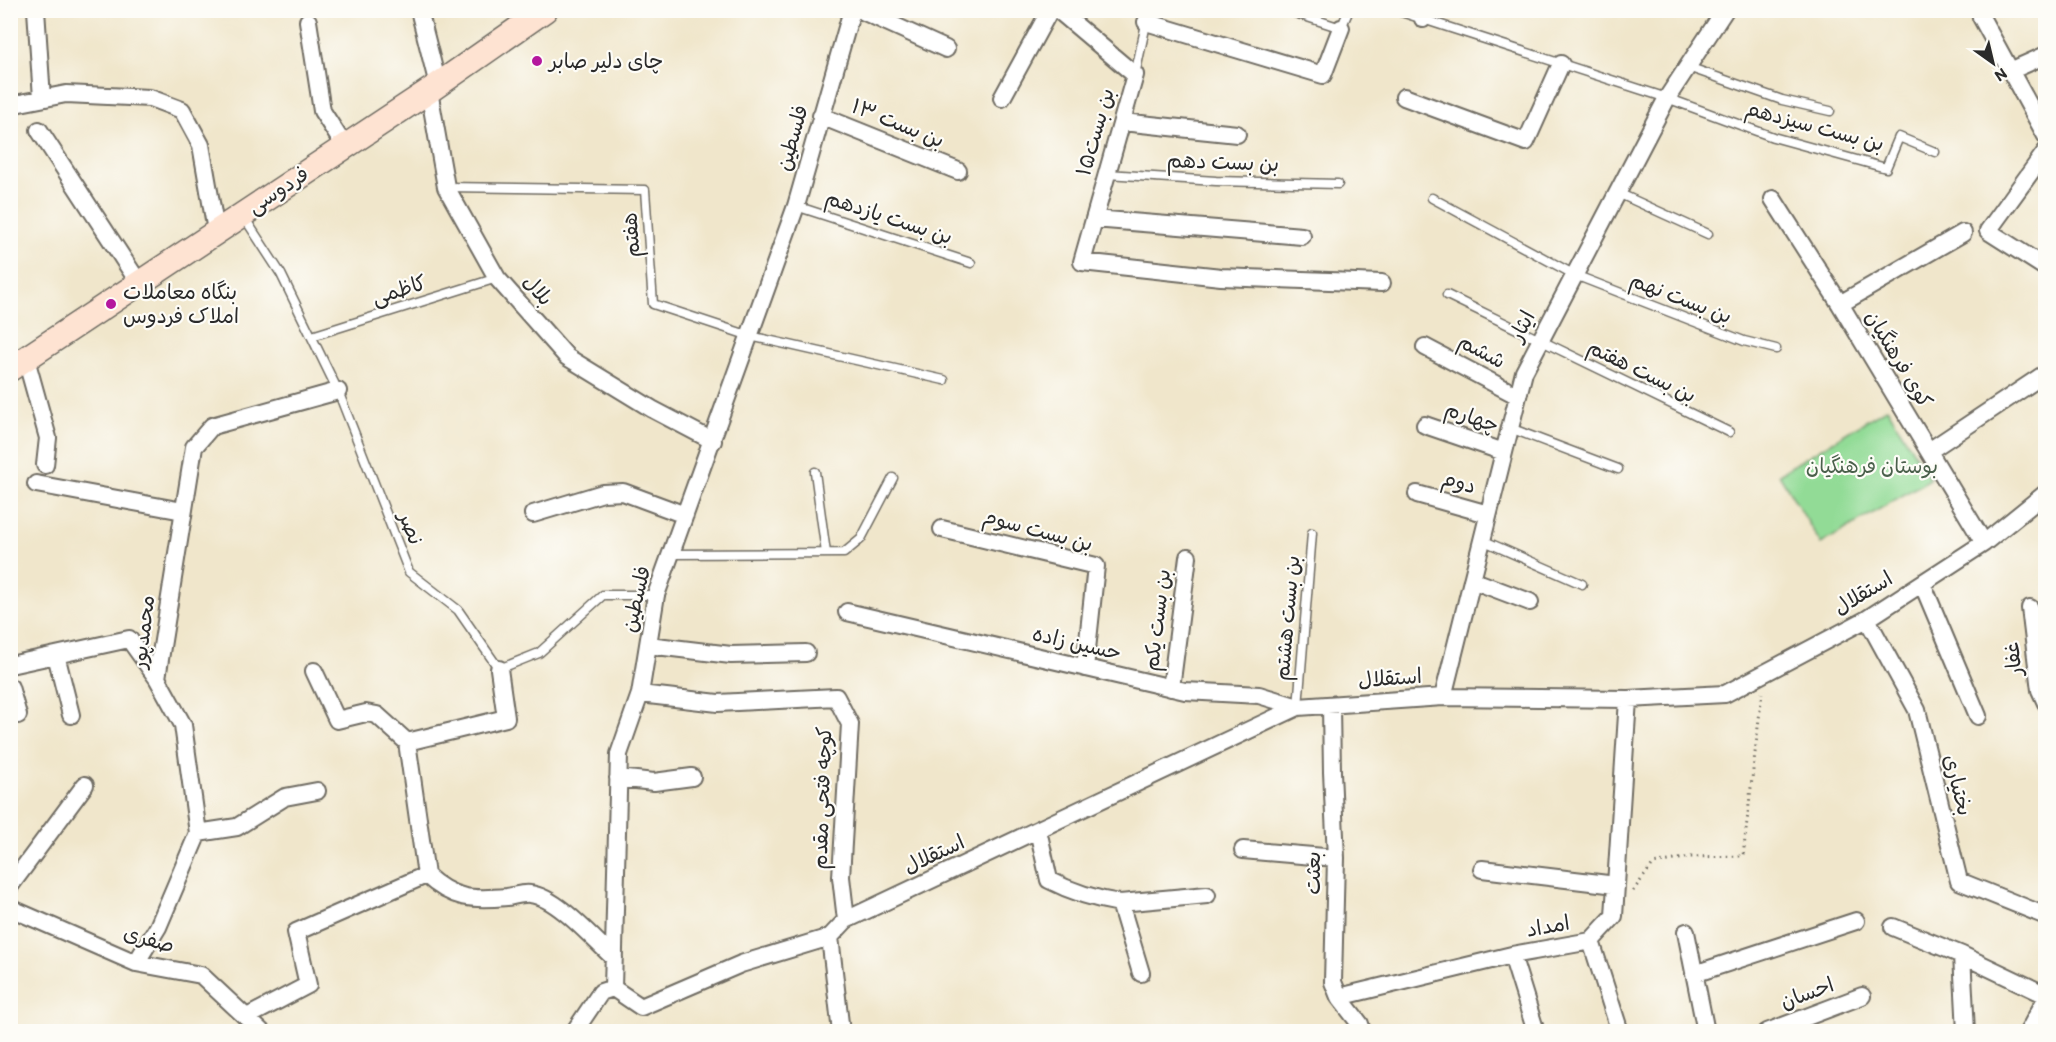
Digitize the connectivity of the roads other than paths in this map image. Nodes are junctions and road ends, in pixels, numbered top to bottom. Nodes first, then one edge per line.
1 (36, 10) edge
2 (419, 10) edge
3 (545, 10) edge
4 (852, 10) edge
5 (860, 10) edge
6 (1050, 10) edge
7 (1058, 10) edge
8 (1286, 10) edge
9 (1349, 10) edge
10 (1395, 10) edge
11 (1725, 10) edge
12 (1980, 10) edge
13 (1424, 15) edge
14 (1148, 16) edge
15 (308, 21) dead end
16 (1341, 28) junction
17 (946, 49) dead end
18 (2046, 55) edge
19 (1561, 64) junction
20 (1688, 67) junction
21 (2010, 71) junction
22 (1135, 75) junction
23 (434, 88) junction
24 (1404, 97) dead end
25 (42, 98) junction
26 (1002, 98) dead end
27 (1667, 99) junction
28 (10, 105) edge
29 (1830, 111) dead end
30 (821, 117) junction
31 (1122, 122) junction
32 (39, 130) dead end
33 (1237, 134) dead end
34 (2046, 136) edge
35 (345, 147) junction
36 (2046, 151) edge
37 (1935, 152) dead end
38 (958, 171) dead end
39 (1107, 174) junction
40 (1338, 184) dead end
41 (446, 187) junction
42 (1618, 193) junction
43 (1432, 198) dead end
44 (1773, 199) dead end
45 (796, 206) junction
46 (242, 214) junction
47 (1094, 219) junction
48 (216, 231) junction
49 (1963, 233) dead end
50 (1708, 234) dead end
51 (1302, 236) dead end
52 (971, 263) dead end
53 (2046, 268) edge
54 (1575, 275) junction
55 (497, 278) junction
56 (139, 283) junction
57 (1382, 284) dead end
58 (1447, 295) dead end
59 (1840, 304) junction
60 (312, 336) junction
61 (750, 336) junction
62 (1540, 341) junction
63 (1425, 347) dead end
64 (1776, 349) dead end
65 (18, 364) edge
66 (2046, 373) edge
67 (944, 380) dead end
68 (338, 391) junction
69 (1518, 396) junction
70 (1425, 425) dead end
71 (1510, 428) junction
72 (1729, 432) dead end
73 (713, 441) junction
74 (1929, 451) junction
75 (1504, 453) junction
76 (45, 465) dead end
77 (1618, 469) dead end
78 (815, 472) dead end
79 (893, 478) dead end
80 (36, 484) dead end
81 (1417, 494) dead end
82 (2046, 494) edge
83 (183, 511) junction
84 (533, 514) dead end
85 (1488, 514) junction
86 (685, 515) junction
87 (942, 529) dead end
88 (1312, 533) dead end
89 (1482, 540) junction
90 (1984, 543) junction
91 (826, 553) junction
92 (670, 554) junction
93 (1188, 557) dead end
94 (1472, 580) junction
95 (1922, 583) junction
96 (1582, 584) dead end
97 (656, 595) junction
98 (1530, 602) dead end
99 (2030, 608) dead end
100 (847, 612) dead end
101 (1867, 619) junction
102 (648, 645) junction
103 (806, 652) dead end
104 (56, 656) junction
105 (10, 665) edge
106 (1085, 668) junction
107 (499, 669) junction
108 (314, 670) dead end
109 (157, 678) junction
110 (10, 687) edge
111 (1171, 688) junction
112 (640, 694) junction
113 (1443, 697) junction
114 (1628, 699) junction
115 (2046, 703) edge
116 (1331, 705) junction
117 (1298, 707) junction
118 (18, 715) dead end
119 (71, 715) dead end
120 (1978, 716) dead end
121 (407, 742) junction
122 (692, 777) dead end
123 (618, 778) junction
124 (85, 785) dead end
125 (317, 791) dead end
126 (1038, 830) junction
127 (198, 833) junction
128 (1243, 850) dead end
129 (1336, 858) junction
130 (1482, 869) dead end
131 (426, 875) junction
132 (1616, 885) junction
133 (10, 886) edge
134 (1207, 896) dead end
135 (1120, 903) junction
136 (10, 908) edge
137 (2046, 916) edge
138 (846, 920) junction
139 (1856, 921) dead end
140 (1893, 927) dead end
141 (1686, 932) dead end
142 (830, 937) junction
143 (1591, 941) junction
144 (1512, 955) junction
145 (1962, 955) junction
146 (614, 958) junction
147 (136, 963) junction
148 (1141, 974) dead end
149 (1694, 974) junction
150 (613, 988) junction
151 (1862, 996) dead end
152 (1339, 997) junction
153 (2046, 997) edge
154 (247, 1017) junction
155 (262, 1032) edge
156 (574, 1032) edge
157 (841, 1032) edge
158 (1362, 1032) edge
159 (1536, 1032) edge
160 (1620, 1032) edge
161 (1706, 1032) edge
162 (1767, 1032) edge
163 (1966, 1032) edge
164 (2028, 1032) edge

1 - 25 street
2 - 23 street, بلال
3 - 23 main road, فردوسی
4 - 30 street, فلسطین
5 - 17 street
6 - 26 street
7 - 22 street, بن بست۱۵
8 - 16 lane
9 - 16 lane
10 - 13 lane
11 - 20 street, ایثار
12 - 21 street
13 - 19 lane
14 - 16 street
14 - 22 lane
15 - 35 street
18 - 21 street
19 - 24 street
19 - 27 lane
20 - 27 street, ایثار
20 - 29 lane
21 - 34 street
22 - 31 street, بن بست۱۵
23 - 35 main road, فردوسی
23 - 41 street, بلال
25 - 28 street
25 - 48 street
27 - 37 lane, بن بست سیزدهم
27 - 42 street, ایثار
30 - 38 street, بن بست ۱۳
30 - 45 street, فلسطین
31 - 33 street
31 - 39 street, بن بست۱۵
32 - 56 street
35 - 46 main road, فردوسی
36 - 53 street
39 - 40 lane, بن بست دهم
39 - 47 street, بن بست۱۵
41 - 55 street, بلال
41 - 61 lane, هفتم
42 - 50 lane
42 - 54 street, ایثار
43 - 54 lane
44 - 59 street, کوی فرهنگیان
45 - 52 lane, بن بست یازدهم
45 - 61 street, فلسطین
46 - 48 main road, فردوسی
46 - 60 lane, نصر
47 - 51 street
47 - 57 street, بن بست۱۵
48 - 56 main road, فردوسی
49 - 59 street
54 - 62 street, ایثار
54 - 64 lane, بن بست نهم
55 - 60 lane, کاظمی
55 - 73 street, بلال
56 - 65 main road, فردوسی
58 - 62 lane
59 - 74 street, کوی فرهنگیان
60 - 68 lane, نصر
61 - 67 lane
61 - 73 street, فلسطین
62 - 69 street, ایثار
62 - 72 lane, بن بست هفتم
63 - 69 street, ششم
65 - 76 street
66 - 74 street
68 - 83 street, محمدپور
68 - 107 lane, نصر
69 - 71 street, ایثار
70 - 75 street, چهارم
71 - 75 street, ایثار
71 - 77 lane
73 - 86 street, فلسطین
74 - 90 street, کوی فرهنگیان
75 - 85 street, ایثار
78 - 91 lane
79 - 91 lane
80 - 83 street
81 - 85 street, دوم
82 - 90 street, استقلال
83 - 109 street, محمدپور
84 - 86 street
85 - 89 street, ایثار
86 - 92 street, فلسطین
87 - 106 street, بن بست سوم
88 - 117 lane, بن بست هشتم
89 - 94 street, ایثار
89 - 96 lane
90 - 95 street, استقلال
91 - 92 lane
92 - 97 street, فلسطین
93 - 111 street, بن بست یکم
94 - 98 street
94 - 113 street, ایثار
95 - 101 street, استقلال
95 - 120 street
97 - 102 street, فلسطین
97 - 107 lane
99 - 115 street, غفار
100 - 106 street, حسین زاده
101 - 114 street, استقلال
101 - 137 street, بختیاری
102 - 103 street
102 - 112 street, فلسطین
104 - 105 street
104 - 109 street
104 - 119 street
106 - 111 street, حسین زاده
107 - 121 street
108 - 121 street
109 - 127 street, محمدپور
110 - 118 street
111 - 117 street, حسین زاده
112 - 123 street, فلسطین
112 - 138 street, کوچه فتحی مقدم
113 - 114 street, استقلال
113 - 116 street, استقلال
114 - 132 street
116 - 117 street, استقلال
116 - 129 street, بعثت
117 - 126 street, استقلال
121 - 131 street
122 - 123 street
123 - 146 street, فلسطین
124 - 133 street
125 - 127 street
126 - 135 street
126 - 138 street, استقلال
127 - 147 street
128 - 129 street
129 - 152 street, بعثت
130 - 132 street
131 - 146 street
131 - 154 street
132 - 143 street, امداد
134 - 135 street
135 - 148 street
136 - 147 street, صفری
138 - 142 street, استقلال
139 - 149 street
140 - 145 street
141 - 149 street
142 - 150 street
142 - 157 street
143 - 144 street, امداد
143 - 160 street
144 - 152 street, امداد
144 - 159 street
145 - 153 street
145 - 163 street
146 - 150 street, فلسطین
147 - 154 street, صفری
149 - 161 street
150 - 156 street
151 - 162 street, احسان
152 - 158 street, بعثت
153 - 164 street
154 - 155 street, صفری

